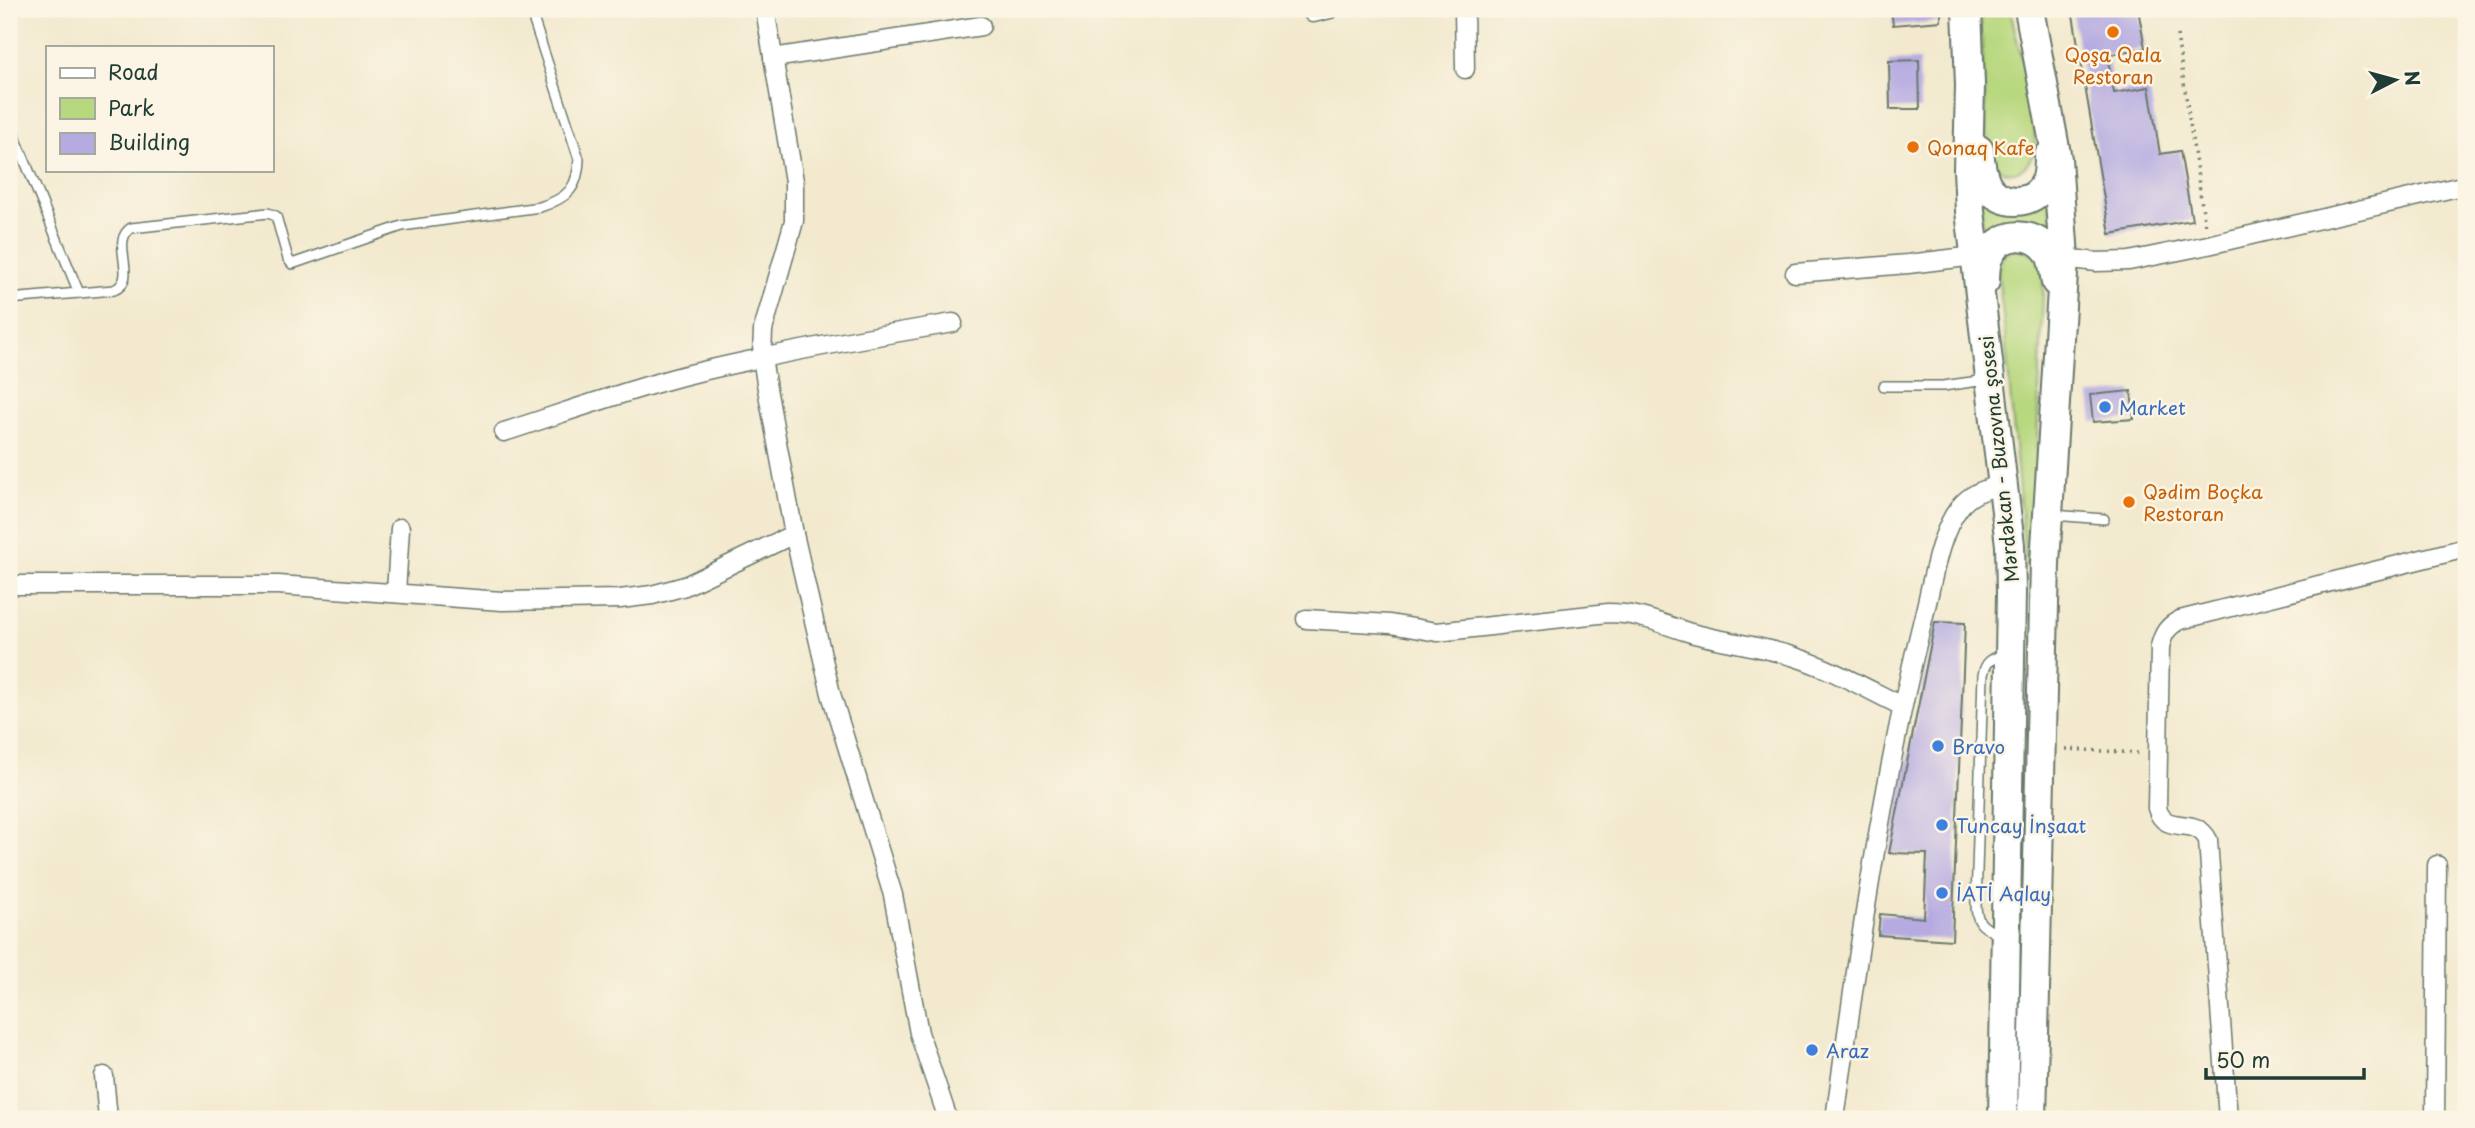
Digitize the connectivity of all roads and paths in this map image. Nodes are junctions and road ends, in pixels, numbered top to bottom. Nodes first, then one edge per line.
1 (530, 9) edge
2 (765, 9) edge
3 (1464, 9) edge
4 (1967, 9) edge
5 (2029, 9) edge
6 (981, 26) dead end
7 (2177, 35) dead end
8 (773, 58) junction
9 (1465, 69) dead end
10 (1970, 85) junction
11 (9, 122) edge
12 (2052, 127) junction
13 (2466, 184) edge
14 (2208, 245) junction
15 (1975, 256) junction
16 (2057, 257) junction
17 (1796, 273) dead end
18 (79, 293) junction
19 (9, 299) edge
20 (953, 323) dead end
21 (1984, 326) junction
22 (762, 357) junction
23 (1991, 380) junction
24 (1884, 386) dead end
25 (504, 432) dead end
26 (2004, 484) junction
27 (2048, 514) junction
28 (2104, 519) dead end
29 (400, 528) dead end
30 (794, 534) junction
31 (2466, 548) edge
32 (9, 585) edge
33 (396, 593) junction
34 (1306, 619) dead end
35 (1902, 706) junction
36 (2041, 748) junction
37 (2158, 754) junction
38 (2437, 865) dead end
39 (104, 1076) dead end
40 (108, 1119) edge
41 (948, 1119) edge
42 (1835, 1119) edge
43 (2003, 1119) edge
44 (2032, 1119) edge
45 (2228, 1119) edge
46 (2435, 1119) edge

1 - 18 lane
2 - 8 street
3 - 9 street
4 - 10 main road, Mərdəkan - Buzovna şosesi
5 - 12 main road
6 - 8 street
7 - 14 path
8 - 22 street
10 - 12 main road
10 - 15 main road, Mərdəkan - Buzovna şosesi
11 - 18 lane
12 - 16 main road
13 - 14 street
14 - 16 street
15 - 17 street
15 - 21 main road, Mərdəkan - Buzovna şosesi
16 - 21 main road
16 - 27 main road, Mərdəkan - Buzovna şosesi
18 - 19 lane
20 - 22 street
21 - 23 main road, Mərdəkan - Buzovna şosesi
22 - 25 street
22 - 30 street
23 - 24 lane
23 - 26 main road, Mərdəkan - Buzovna şosesi
26 - 35 street
26 - 43 main road, Mərdəkan - Buzovna şosesi
27 - 28 lane
27 - 36 main road, Mərdəkan - Buzovna şosesi
29 - 33 street
30 - 33 street
30 - 41 street
31 - 37 street
32 - 33 street
34 - 35 street
35 - 42 street
36 - 37 path
36 - 44 main road, Mərdəkan - Buzovna şosesi
37 - 45 street
38 - 46 street
39 - 40 street

